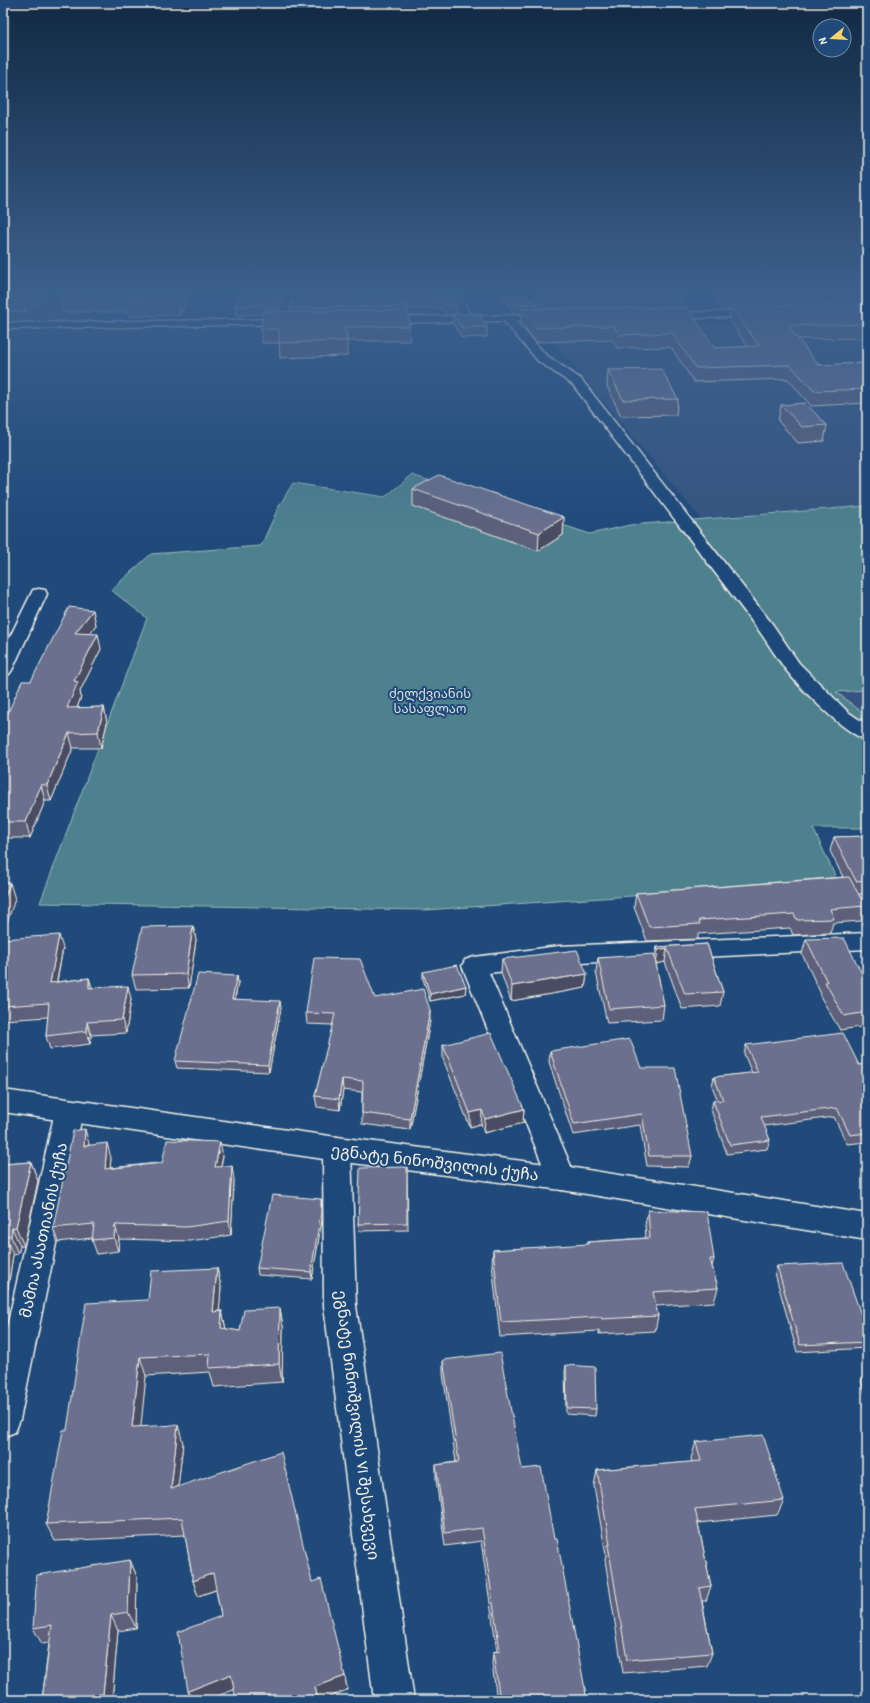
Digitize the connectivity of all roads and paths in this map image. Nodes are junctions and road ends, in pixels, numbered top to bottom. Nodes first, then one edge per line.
1 (566, 374) edge
2 (39, 594) dead end
3 (3, 670) edge
4 (867, 734) edge
5 (867, 941) edge
6 (3, 1101) edge
7 (69, 1111) junction
8 (337, 1149) junction
9 (562, 1178) junction
10 (867, 1227) edge
11 (3, 1420) edge
12 (394, 1700) edge

1 - 4 street
2 - 3 street
5 - 9 street
6 - 7 street, ეგნატე ნინოშვილის ქუჩა
7 - 8 street, ეგნატე ნინოშვილის ქუჩა
7 - 11 street, მამია ასათიანის ქუჩა
8 - 9 street, ეგნატე ნინოშვილის ქუჩა
8 - 12 street, ეგნატე ნინოშვილის VI შესახვევი
9 - 10 street, ეგნატე ნინოშვილის ქუჩა

